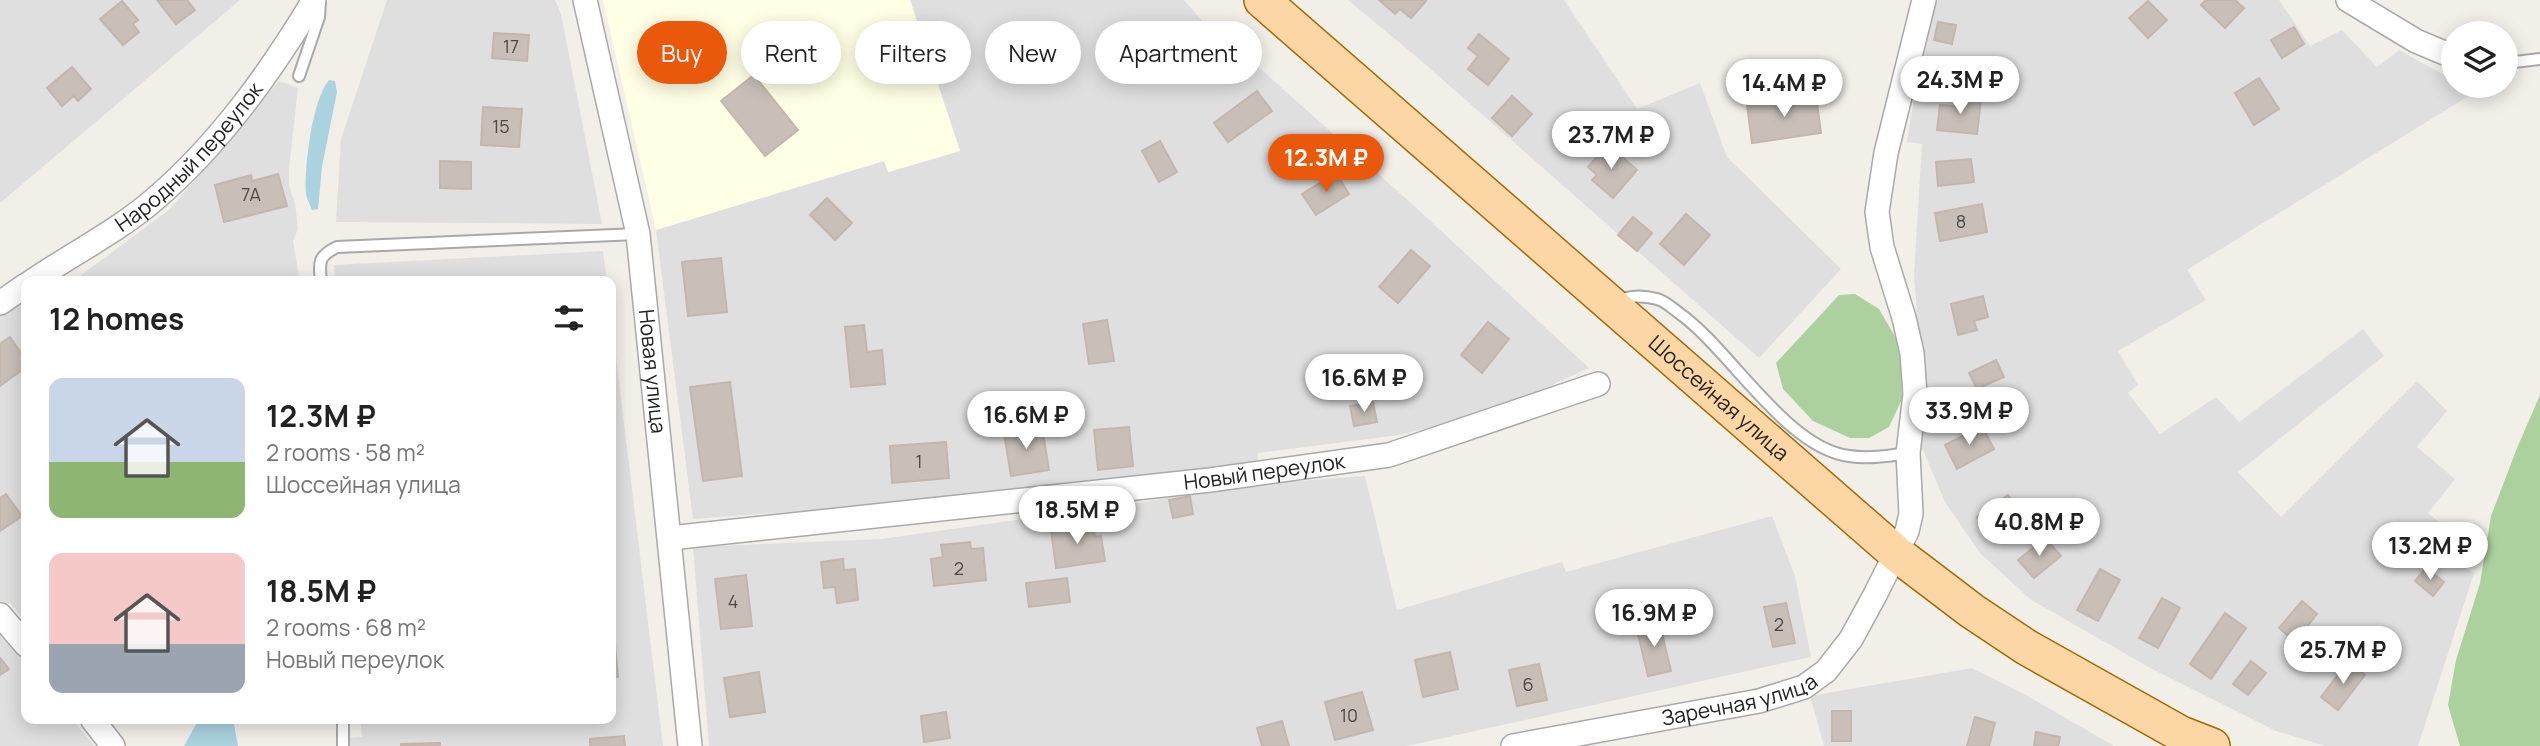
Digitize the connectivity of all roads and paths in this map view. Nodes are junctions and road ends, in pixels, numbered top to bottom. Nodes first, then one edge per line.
1 (314, 0) edge
2 (320, 0) edge
3 (585, 0) edge
4 (1262, 0) edge
5 (1924, 0) edge
6 (2347, 0) edge
7 (2441, 52) edge
8 (2540, 59) edge
9 (2518, 62) edge
10 (299, 76) dead end
11 (638, 234) junction
12 (42, 276) edge
13 (320, 276) edge
14 (21, 290) edge
15 (0, 303) edge
16 (1608, 303) junction
17 (1598, 384) dead end
18 (1908, 453) junction
19 (670, 538) junction
20 (1897, 554) junction
21 (0, 615) edge
22 (21, 639) edge
23 (96, 724) edge
24 (343, 724) edge
25 (113, 746) edge
26 (343, 746) edge
27 (690, 746) edge
28 (1513, 746) edge
29 (2212, 746) edge

1 - 12 street, Народный переулок
2 - 10 lane
3 - 11 street, Новая улица
4 - 16 main road, Шоссейная улица
5 - 18 street, Заречная улица
6 - 7 street
8 - 9 lane
11 - 13 lane
11 - 19 street, Новая улица
14 - 15 street, Народный переулок
16 - 18 lane
16 - 20 main road, Шоссейная улица
17 - 19 street, Новый переулок
18 - 20 street, Заречная улица
19 - 27 street, Новая улица
20 - 28 street, Заречная улица
20 - 29 main road, Шоссейная улица
21 - 22 street
23 - 25 street
24 - 26 lane

